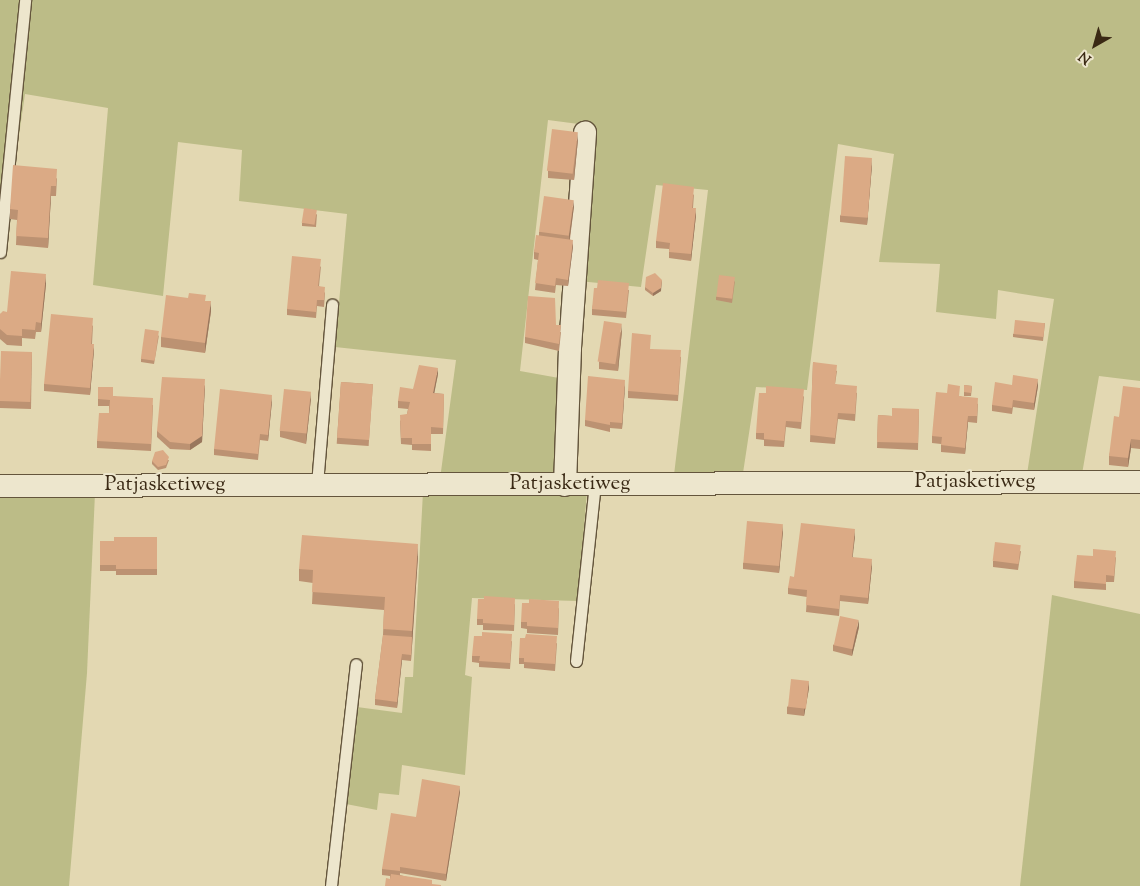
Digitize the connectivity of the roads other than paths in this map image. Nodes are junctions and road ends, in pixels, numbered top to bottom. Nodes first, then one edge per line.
1 (24, 0) edge
2 (585, 133) dead end
3 (0, 252) edge
4 (332, 305) dead end
5 (1140, 482) edge
6 (317, 484) junction
7 (595, 484) junction
8 (565, 485) junction
9 (0, 486) edge
10 (576, 661) dead end
11 (356, 664) dead end
12 (330, 886) edge

1 - 3 lane
2 - 8 street
4 - 6 lane
5 - 7 street, Patjasketiweg
6 - 8 street, Patjasketiweg
6 - 9 street, Patjasketiweg
7 - 8 street, Patjasketiweg
7 - 10 lane
11 - 12 lane

